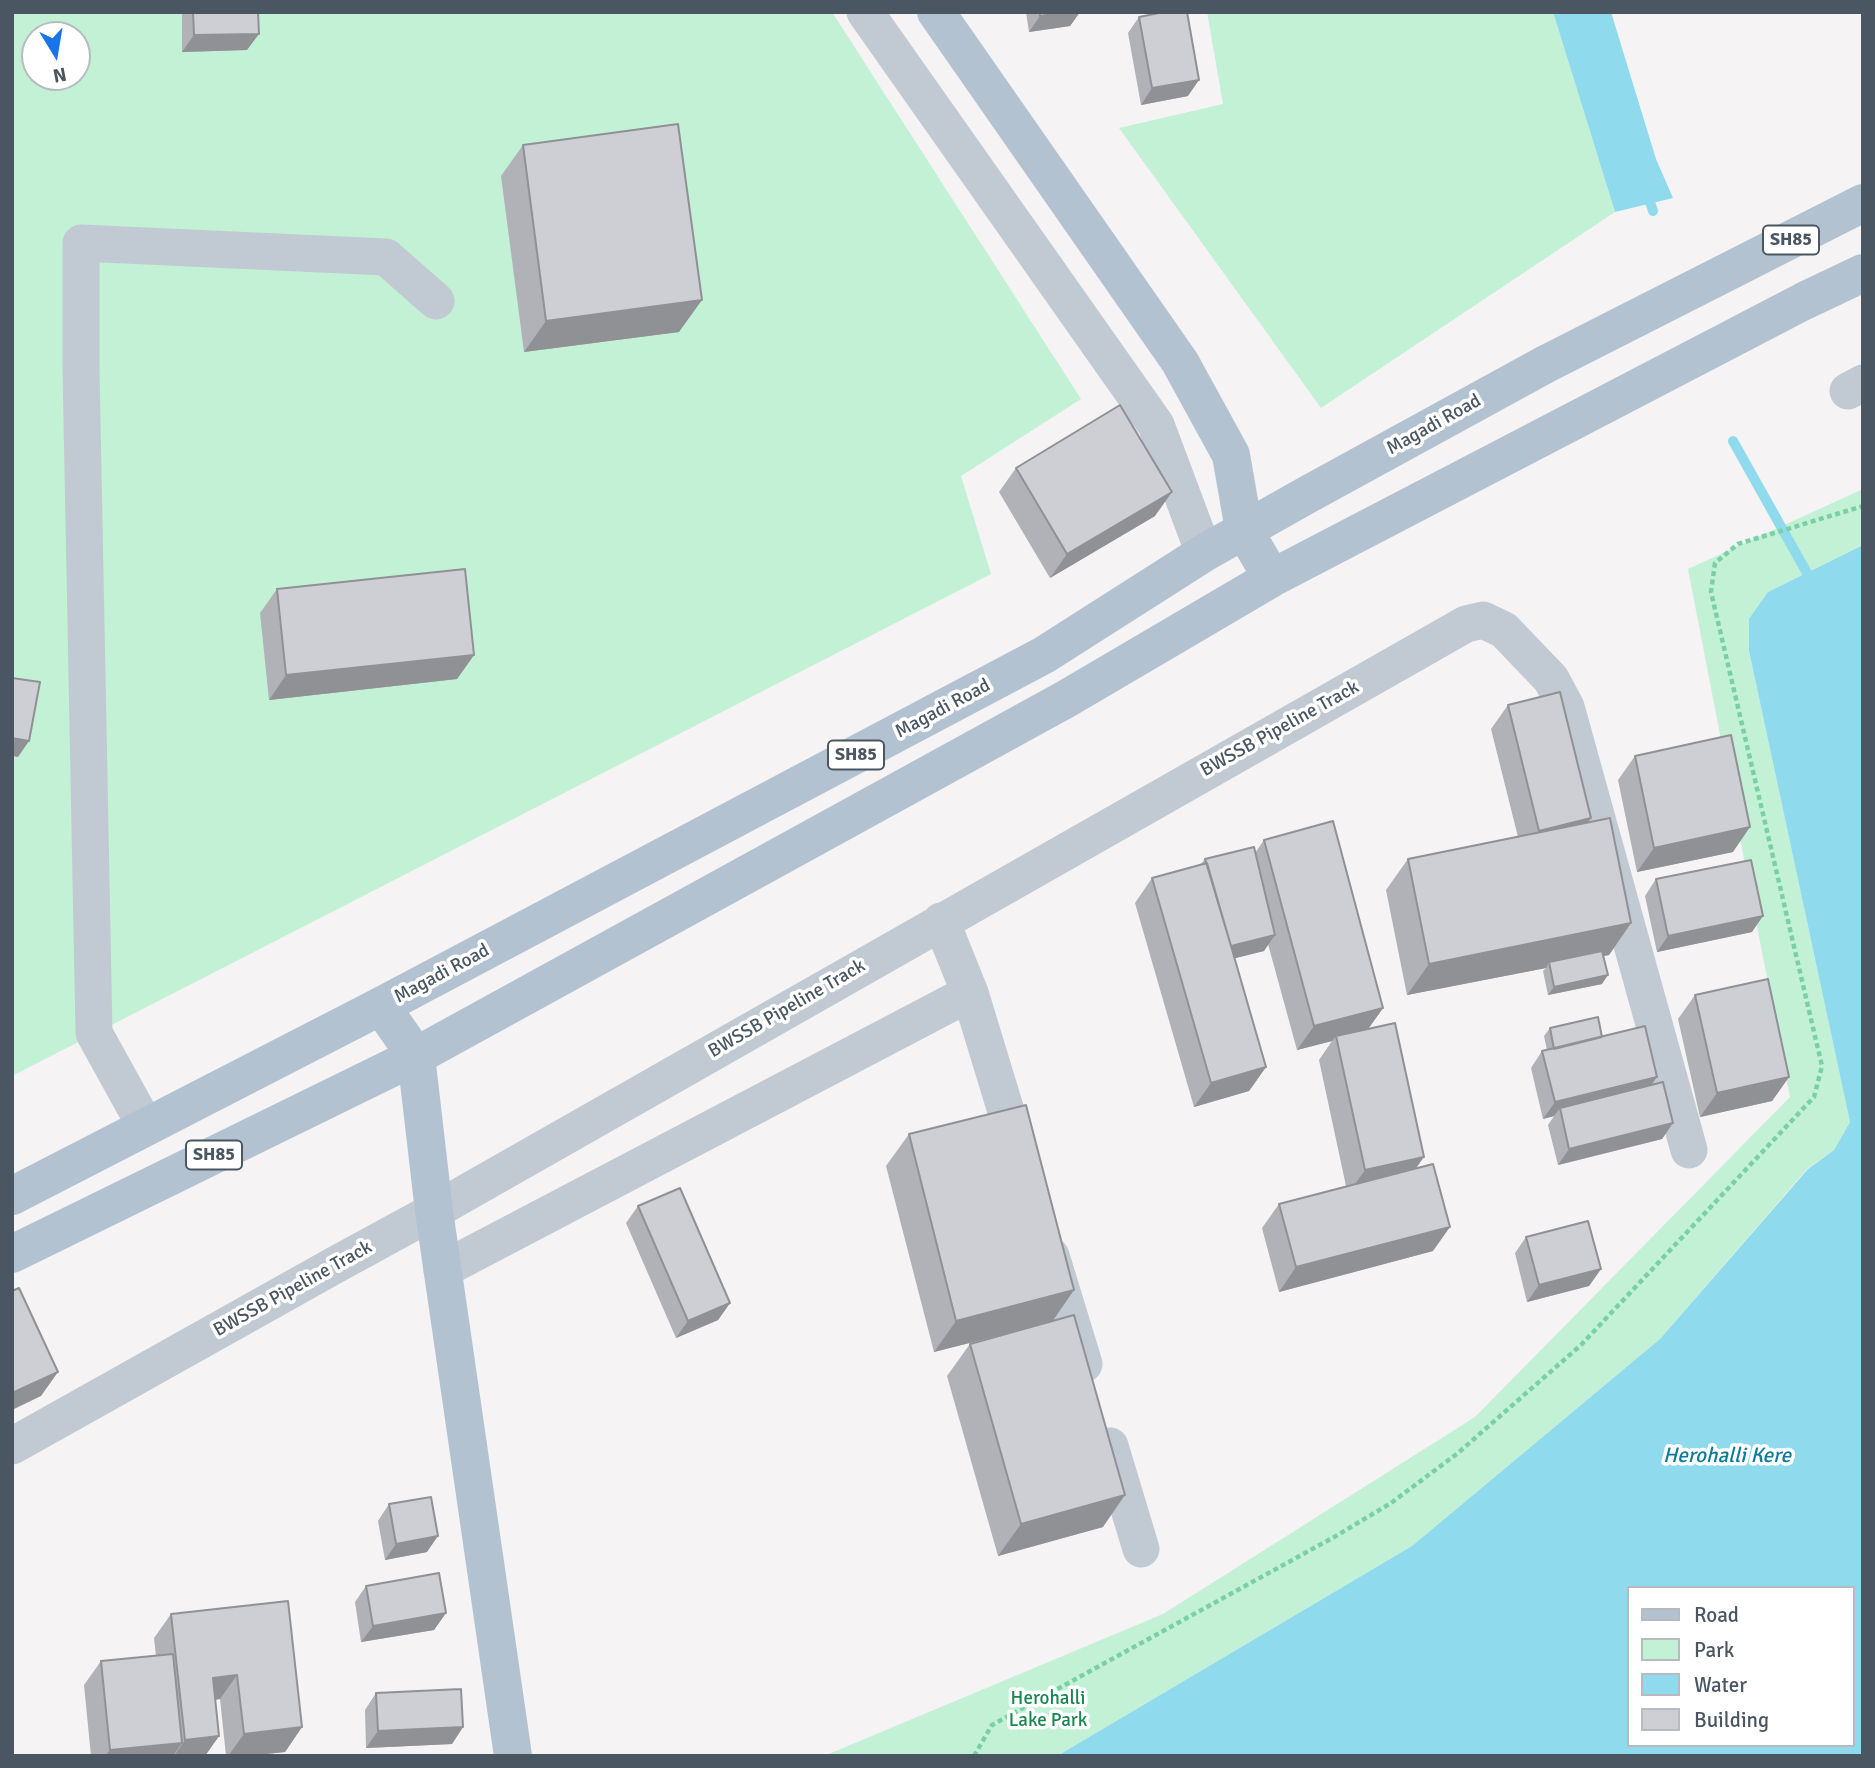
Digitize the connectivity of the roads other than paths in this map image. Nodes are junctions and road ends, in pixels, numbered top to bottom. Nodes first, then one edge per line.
1 (865, 12) edge
2 (936, 12) edge
3 (1863, 204) edge
4 (1863, 273) edge
5 (436, 301) dead end
6 (1244, 530) junction
7 (1204, 553) junction
8 (1272, 578) junction
9 (1044, 655) junction
10 (1066, 699) junction
11 (941, 921) junction
12 (970, 993) junction
13 (382, 1006) junction
14 (416, 1056) junction
15 (146, 1127) junction
16 (1689, 1150) dead end
17 (12, 1196) edge
18 (434, 1212) junction
19 (12, 1254) edge
20 (442, 1270) junction
21 (12, 1446) edge
22 (1141, 1549) dead end
23 (513, 1756) edge

1 - 7 street
2 - 6 main road
3 - 6 main road, Magadi Road / SH85
4 - 8 main road, SH85
5 - 15 street
6 - 7 main road, Magadi Road / SH85
6 - 8 main road
7 - 9 main road, Magadi Road / SH85
8 - 10 main road, SH85
9 - 10 main road
9 - 13 main road, Magadi Road / SH85
10 - 14 main road, SH85
11 - 12 street
11 - 16 street, BWSSB Pipeline Track
11 - 18 street, BWSSB Pipeline Track
12 - 20 street
12 - 22 street
13 - 14 main road
13 - 15 main road, Magadi Road / SH85
14 - 18 main road
14 - 19 main road, SH85
15 - 17 main road, Magadi Road / SH85
18 - 20 main road
18 - 21 street, BWSSB Pipeline Track
20 - 23 main road

